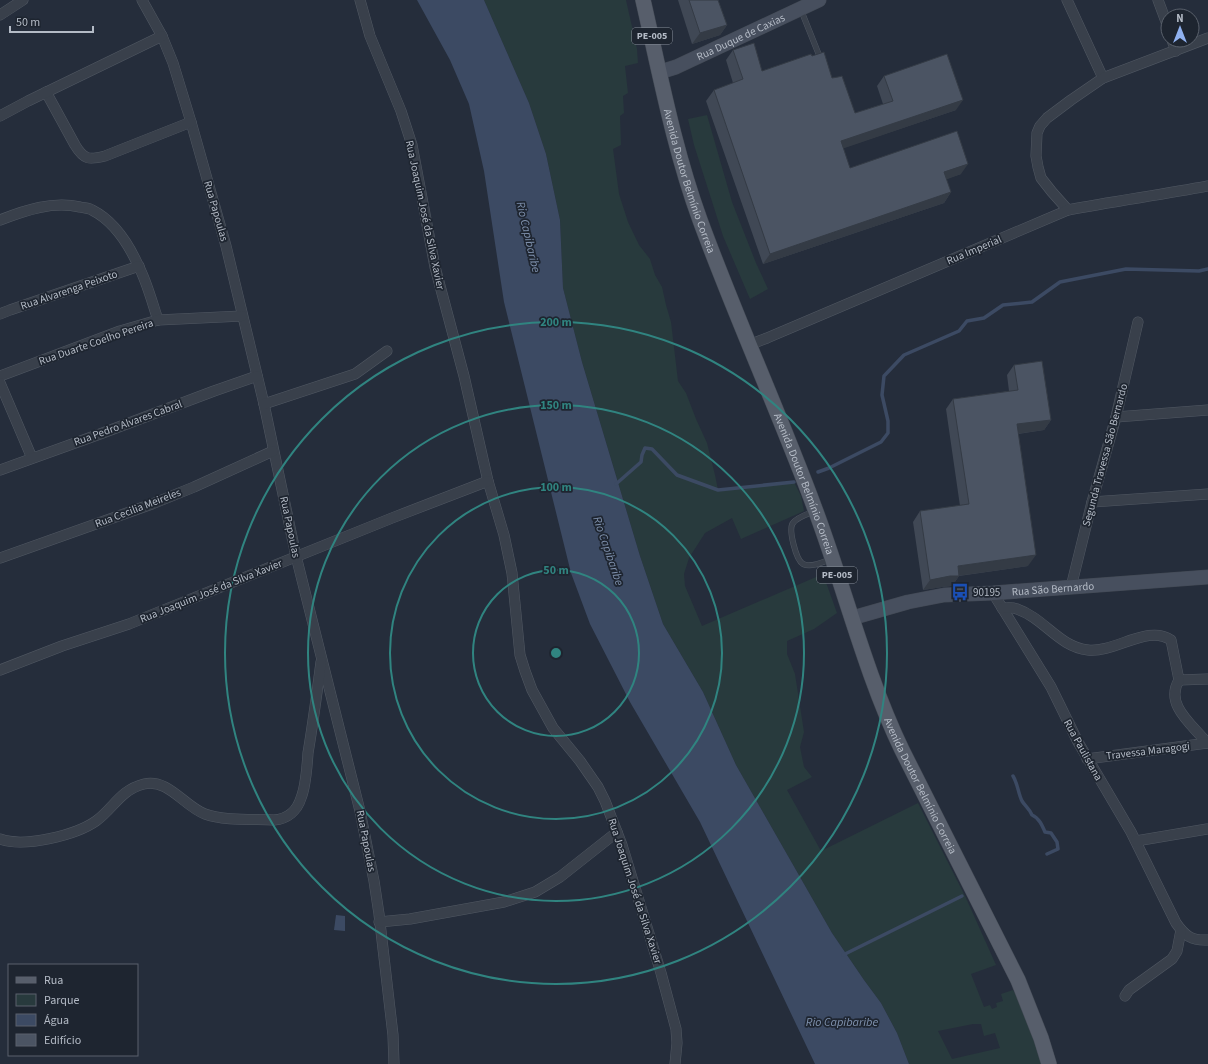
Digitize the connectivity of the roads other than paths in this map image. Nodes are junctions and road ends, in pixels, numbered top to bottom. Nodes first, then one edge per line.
1 (23, 0) edge
2 (142, 0) edge
3 (360, 0) edge
4 (643, 0) edge
5 (819, 0) edge
6 (1067, 0) edge
7 (801, 9) junction
8 (0, 15) edge
9 (162, 36) junction
10 (1208, 38) edge
11 (1175, 48) edge
12 (1176, 51) junction
13 (822, 62) edge
14 (660, 72) junction
15 (1103, 78) junction
16 (46, 92) junction
17 (0, 116) edge
18 (191, 122) junction
19 (1208, 186) edge
20 (1068, 210) junction
21 (0, 220) edge
22 (139, 266) junction
23 (0, 314) edge
24 (242, 316) junction
25 (158, 320) junction
26 (1138, 322) dead end
27 (749, 345) junction
28 (387, 351) dead end
29 (0, 376) edge
30 (257, 376) junction
31 (0, 383) edge
32 (264, 404) junction
33 (1208, 410) edge
34 (1116, 417) junction
35 (273, 451) junction
36 (32, 458) junction
37 (0, 470) edge
38 (488, 481) junction
39 (1208, 494) edge
40 (1092, 502) junction
41 (816, 511) junction
42 (296, 556) junction
43 (0, 558) edge
44 (832, 559) junction
45 (1208, 578) edge
46 (1071, 587) junction
47 (993, 593) junction
48 (1002, 608) junction
49 (852, 618) junction
50 (322, 658) junction
51 (0, 670) edge
52 (1208, 678) edge
53 (1180, 680) junction
54 (1207, 743) edge
55 (1087, 759) junction
56 (1207, 829) dead end
57 (617, 832) junction
58 (0, 839) edge
59 (1136, 841) junction
60 (379, 922) junction
61 (1181, 930) junction
62 (1208, 940) edge
63 (1124, 996) dead end
64 (394, 1064) edge
65 (675, 1064) edge
66 (1049, 1064) edge

1 - 8 street
2 - 9 street, Rua Papoulas
3 - 38 street, Rua Joaquim José da Silva Xavier
4 - 14 main road, Avenida Doutor Belmínio Correia / PE-005
5 - 7 street, Rua Duque de Caxias
6 - 15 street
7 - 13 lane
7 - 14 street, Rua Duque de Caxias
9 - 16 street
9 - 18 street, Rua Papoulas
10 - 12 street
11 - 12 street
12 - 15 street
14 - 27 main road, Avenida Doutor Belmínio Correia / PE-005
15 - 20 street
16 - 17 street
16 - 18 street
18 - 24 street, Rua Papoulas
19 - 20 street, Rua Imperial
20 - 27 street, Rua Imperial
21 - 22 street
22 - 23 street, Rua Alvarenga Peixoto
22 - 25 street
24 - 25 street, Rua Duarte Coelho Pereira
24 - 30 street, Rua Papoulas
25 - 29 street, Rua Duarte Coelho Pereira
26 - 34 street, Segunda Travessa São Bernardo
27 - 41 main road, Avenida Doutor Belmínio Correia / PE-005
28 - 32 street
30 - 32 street, Rua Papoulas
30 - 36 street, Rua Pedro Alvares Cabral
31 - 36 street
32 - 35 street, Rua Papoulas
33 - 34 street
34 - 40 street, Segunda Travessa São Bernardo
35 - 42 street, Rua Papoulas
35 - 43 street, Rua Cecilia Meireles
36 - 37 street, Rua Pedro Alvares Cabral
38 - 42 street, Rua Joaquim José da Silva Xavier
38 - 57 street, Rua Joaquim José da Silva Xavier
39 - 40 street
40 - 46 street, Segunda Travessa São Bernardo
41 - 44 main road, Avenida Doutor Belmínio Correia / PE-005
41 - 44 lane
42 - 50 street, Rua Papoulas
42 - 51 street, Rua Joaquim José da Silva Xavier
44 - 49 main road, Avenida Doutor Belmínio Correia / PE-005
45 - 46 street, Rua São Bernardo
46 - 47 street, Rua São Bernardo
47 - 48 street, Rua Paulistana
47 - 49 street, Rua São Bernardo
48 - 53 street
48 - 55 street, Rua Paulistana
49 - 66 main road, Avenida Doutor Belmínio Correia / PE-005
50 - 58 street
50 - 60 street, Rua Papoulas
52 - 53 street
53 - 54 street
54 - 55 street, Travessa Maragogi
55 - 59 street, Rua Paulistana
56 - 59 street
57 - 60 street
57 - 65 street, Rua Joaquim José da Silva Xavier
59 - 61 street, Rua Paulistana
60 - 64 street, Rua Papoulas
61 - 62 street
61 - 63 street

